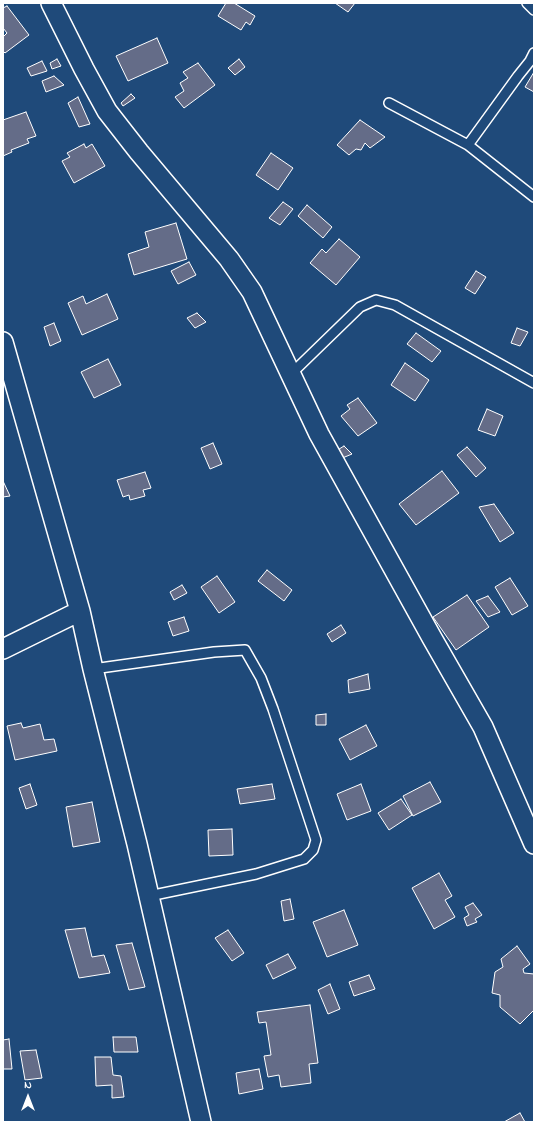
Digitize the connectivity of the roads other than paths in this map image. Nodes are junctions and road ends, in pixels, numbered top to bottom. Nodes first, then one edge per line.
1 (51, 3) edge
2 (527, 3) edge
3 (534, 10) edge
4 (534, 53) edge
5 (389, 103) dead end
6 (468, 145) junction
7 (534, 197) edge
8 (3, 342) edge
9 (291, 374) junction
10 (534, 383) edge
11 (80, 611) junction
12 (3, 649) edge
13 (93, 669) junction
14 (534, 844) edge
15 (149, 896) junction
16 (201, 1122) edge

1 - 9 street
2 - 3 lane
4 - 6 lane
5 - 6 lane
6 - 7 lane
8 - 11 street
9 - 10 lane
9 - 14 street
11 - 12 street
11 - 13 street
13 - 15 street
13 - 15 lane
15 - 16 street

